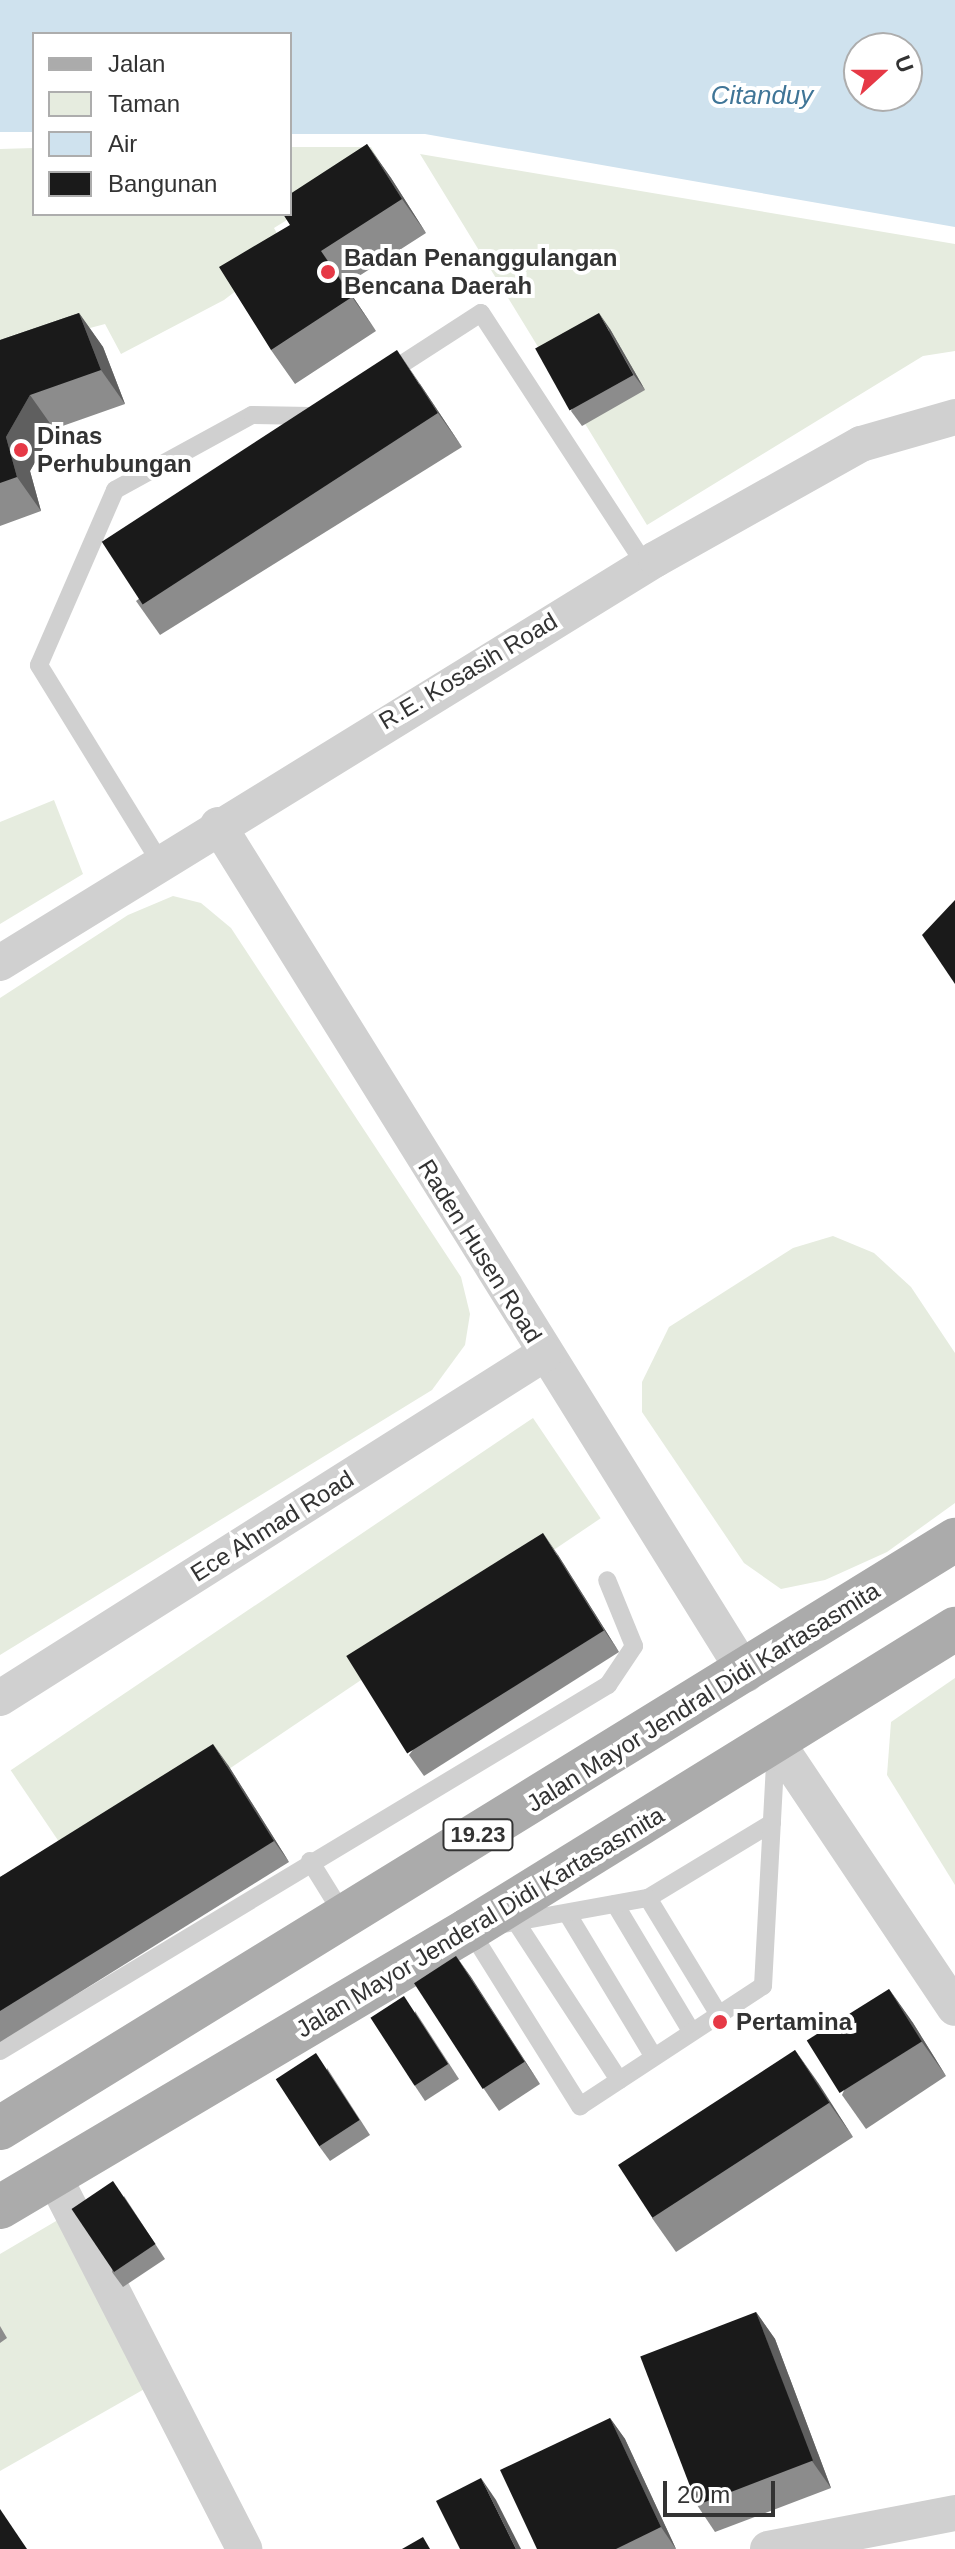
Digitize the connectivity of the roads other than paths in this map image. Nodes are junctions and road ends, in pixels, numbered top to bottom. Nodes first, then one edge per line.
1 (360, 390) edge
2 (333, 407) edge
3 (955, 417) edge
4 (645, 565) junction
5 (218, 825) junction
6 (160, 862) junction
7 (0, 963) edge
8 (544, 1354) junction
9 (955, 1540) edge
10 (607, 1580) dead end
11 (955, 1629) edge
12 (746, 1674) junction
13 (0, 1698) edge
14 (776, 1741) junction
15 (772, 1823) junction
16 (310, 1861) junction
17 (648, 1898) junction
18 (615, 1904) junction
19 (567, 1913) junction
20 (344, 1916) junction
21 (516, 1922) junction
22 (468, 1930) junction
23 (955, 2008) edge
24 (719, 2015) junction
25 (691, 2031) junction
26 (0, 2051) edge
27 (654, 2057) junction
28 (619, 2080) junction
29 (0, 2128) edge
30 (54, 2177) junction
31 (0, 2207) edge
32 (955, 2513) edge
33 (244, 2549) edge
34 (768, 2549) edge

1 - 4 lane
2 - 6 lane
3 - 4 street, R.E. Kosasih Road
4 - 5 street, R.E. Kosasih Road
5 - 6 street, R.E. Kosasih Road
5 - 8 street, Raden Husen Road
6 - 7 street, R.E. Kosasih Road
8 - 12 street, Raden Husen Road
8 - 13 street, Ece Ahmad Road
9 - 12 main road, Jalan Mayor Jendral Didi Kartasasmita / 19.23
10 - 16 lane
11 - 14 main road, Jalan Mayor Jenderal Didi Kartasasmita
12 - 20 main road, Jalan Mayor Jendral Didi Kartasasmita / 19.23
14 - 15 lane
14 - 22 main road, Jalan Mayor Jenderal Didi Kartasasmita
14 - 23 street
15 - 17 lane
15 - 24 lane
16 - 20 lane
16 - 26 lane
17 - 18 lane
17 - 24 lane
18 - 19 lane
18 - 25 lane
19 - 21 lane
19 - 27 lane
20 - 29 main road, Jalan Mayor Jendral Didi Kartasasmita / 19.23
21 - 22 lane
21 - 28 lane
22 - 28 lane
22 - 30 main road, Jalan Mayor Jenderal Didi Kartasasmita
24 - 25 lane
25 - 27 lane
27 - 28 lane
30 - 31 main road, Jalan Mayor Jenderal Didi Kartasasmita
30 - 33 street
32 - 34 street

